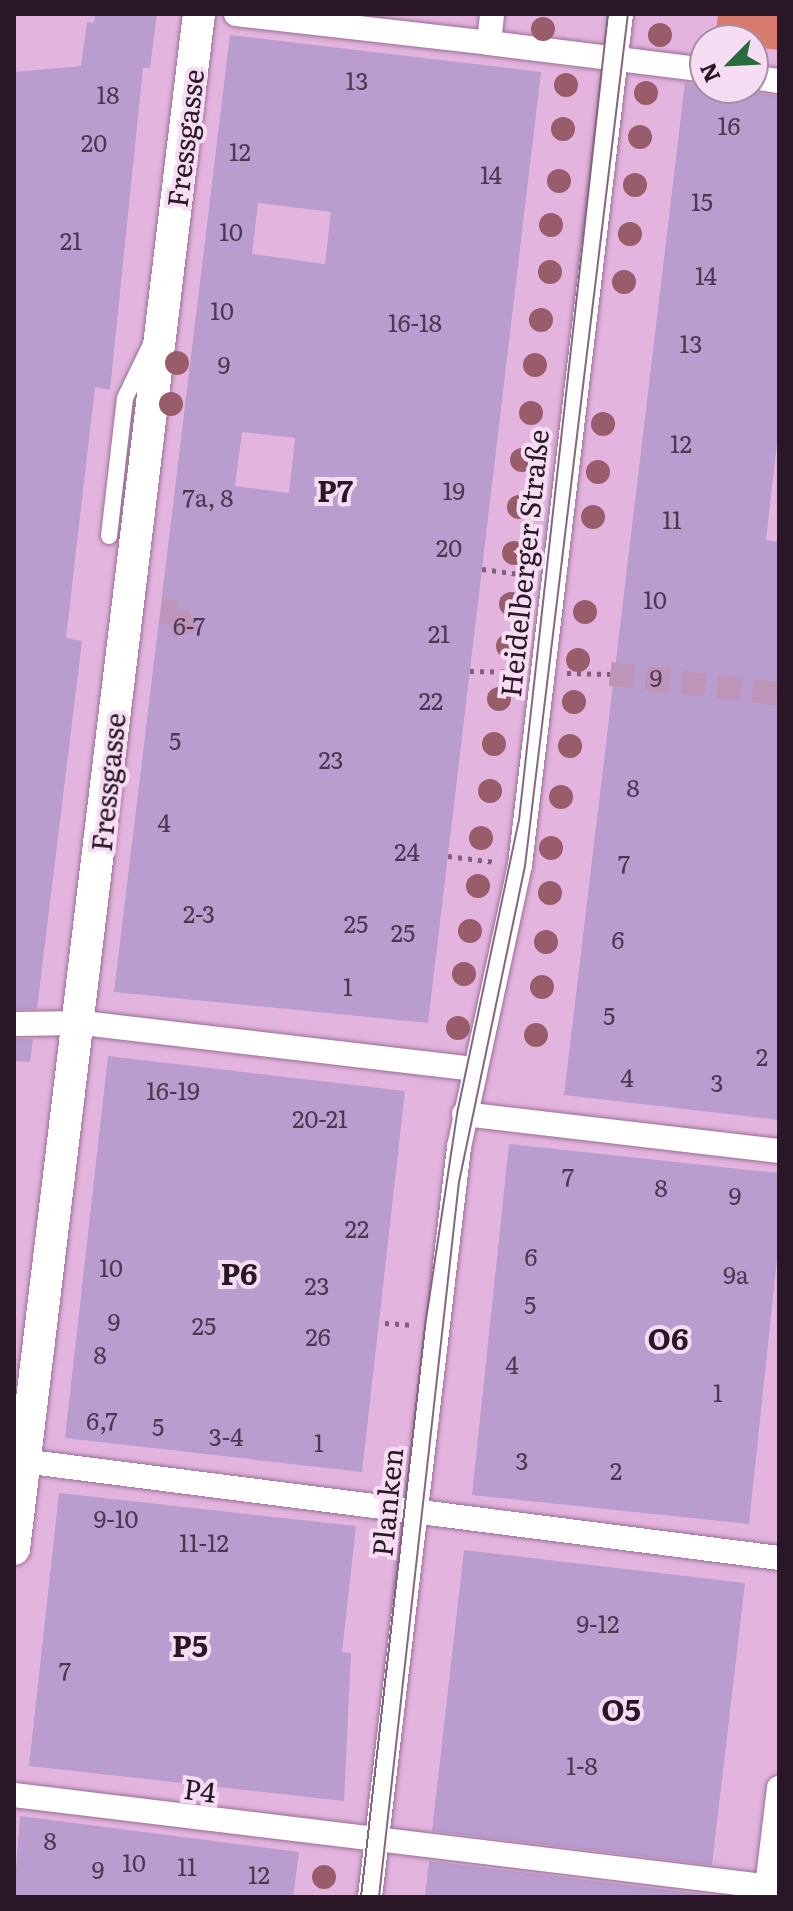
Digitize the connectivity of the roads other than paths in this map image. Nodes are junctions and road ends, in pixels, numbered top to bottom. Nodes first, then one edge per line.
1 (199, 14) edge
2 (236, 14) edge
3 (492, 14) edge
4 (621, 14) edge
5 (489, 43) junction
6 (612, 59) junction
7 (689, 68) edge
8 (160, 328) junction
9 (109, 536) dead end
10 (76, 1023) junction
11 (14, 1024) edge
12 (475, 1069) junction
13 (464, 1114) junction
14 (779, 1151) edge
15 (18, 1460) edge
16 (415, 1516) junction
17 (14, 1549) edge
18 (779, 1558) edge
19 (779, 1788) edge
20 (14, 1795) edge
21 (378, 1842) junction
22 (773, 1887) edge
23 (370, 1897) edge

1 - 8 street, Fressgasse
2 - 5 street
3 - 5 street
4 - 6 street, Heidelberger Straße
5 - 6 street
6 - 7 street
6 - 12 street, Heidelberger Straße
8 - 9 lane
8 - 10 street, Fressgasse
10 - 11 street
10 - 12 street
10 - 15 street, Fressgasse
12 - 13 street, Heidelberger Straße
13 - 14 street
13 - 16 street, Planken
15 - 16 street
15 - 17 street, Fressgasse
16 - 18 street
16 - 21 street, Planken
19 - 22 street
20 - 21 street, P4
21 - 22 street, P4
21 - 23 street, Planken

